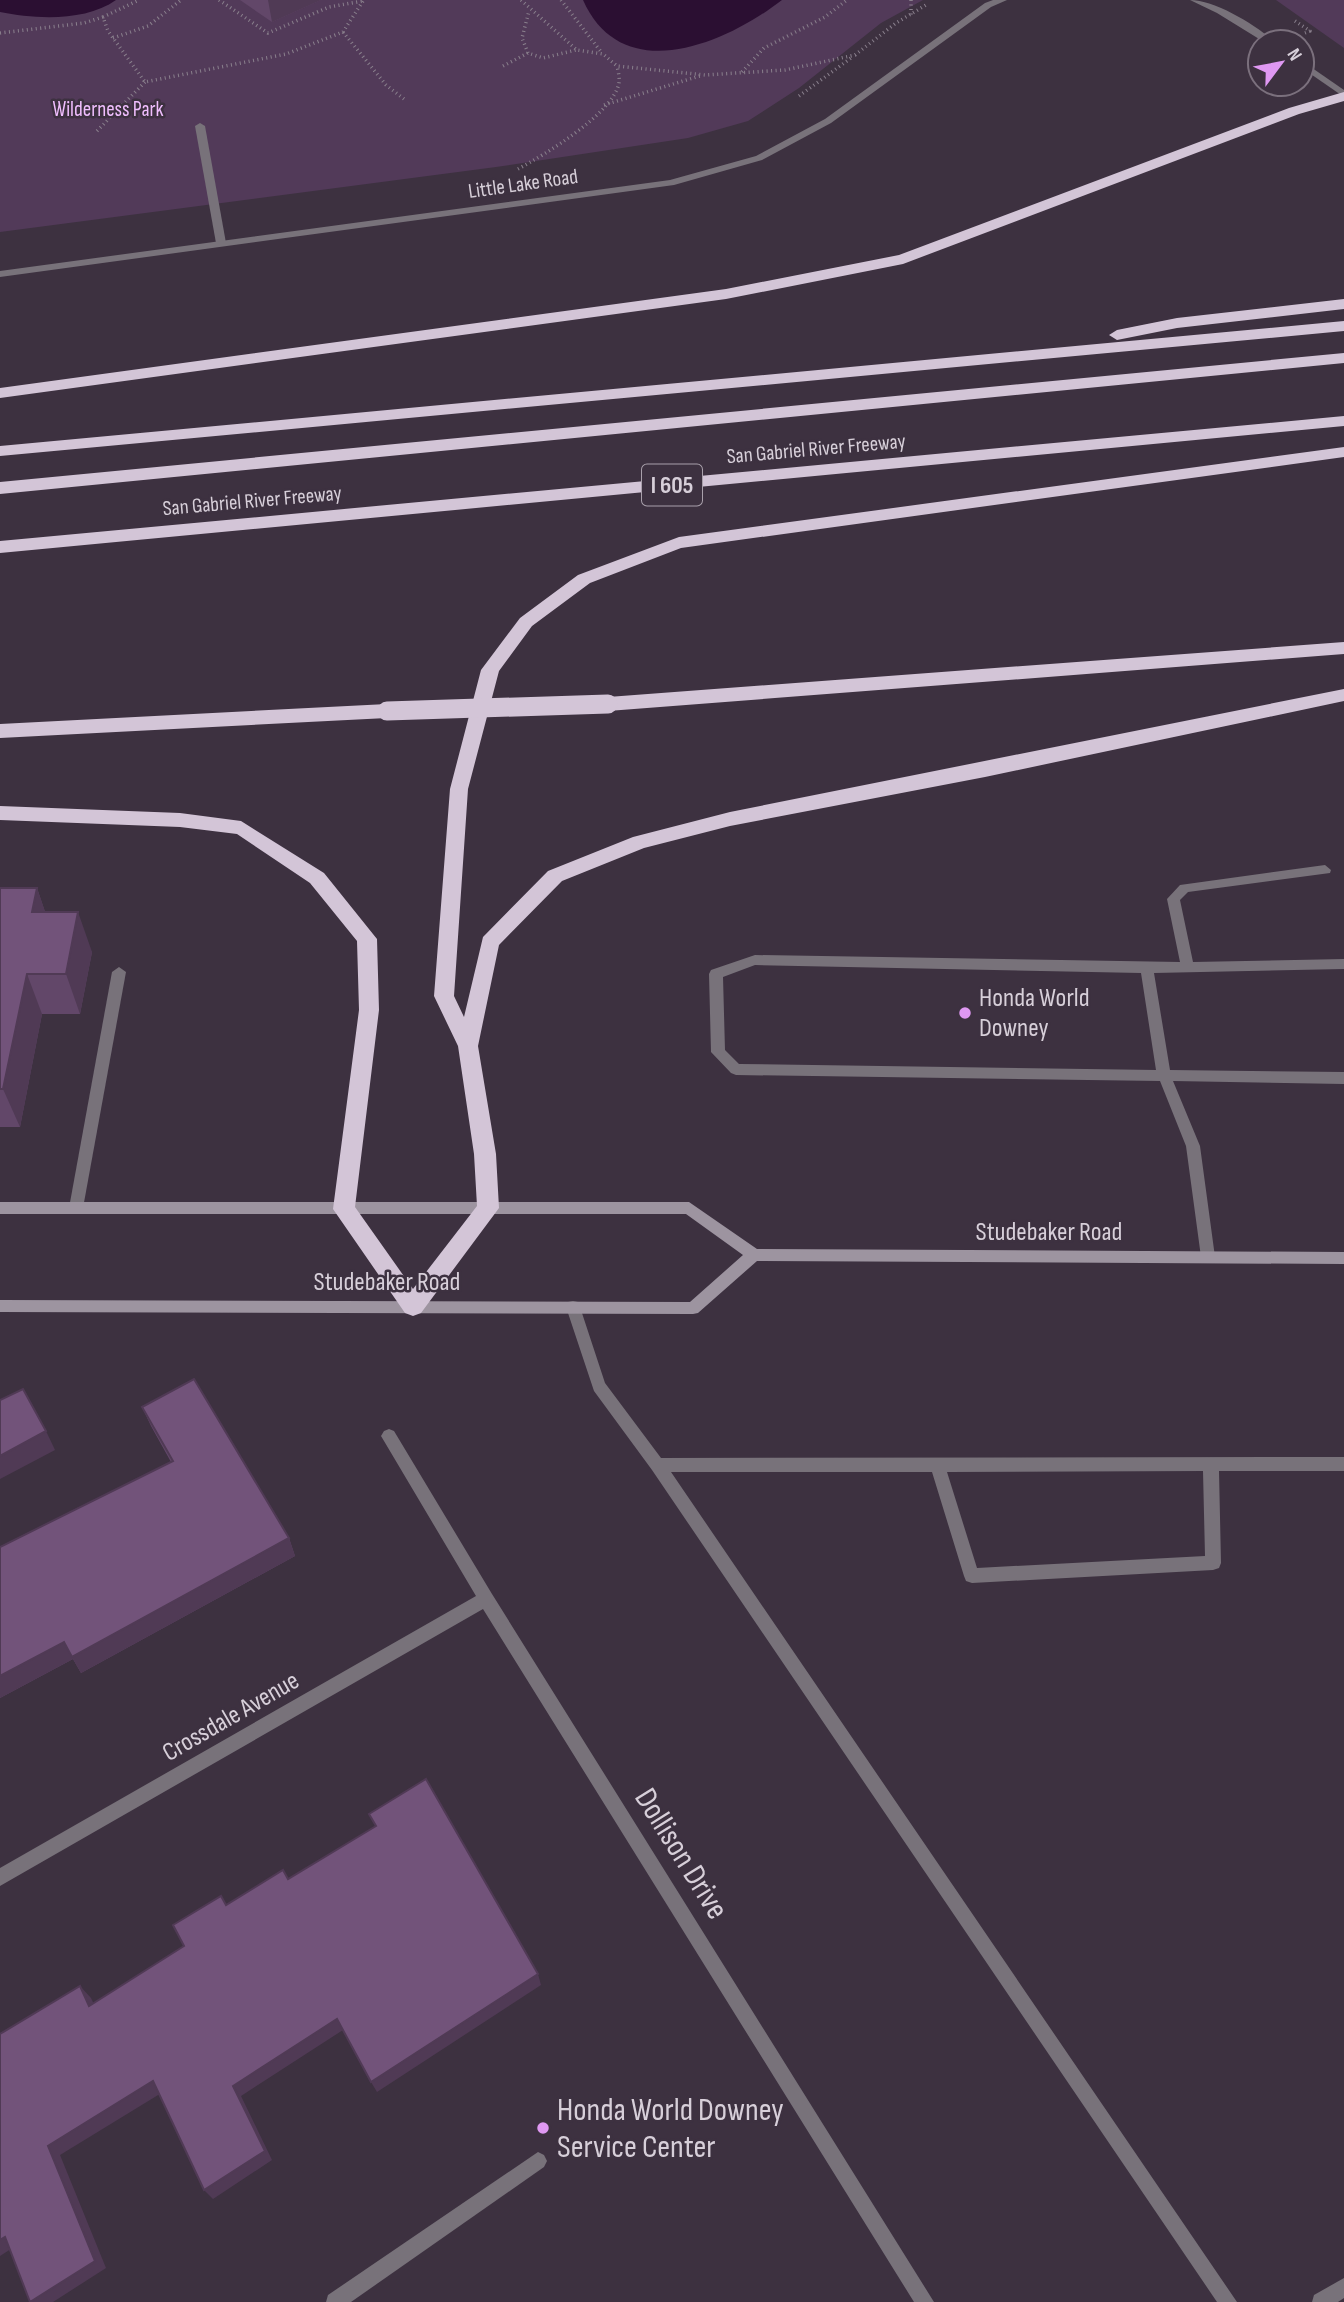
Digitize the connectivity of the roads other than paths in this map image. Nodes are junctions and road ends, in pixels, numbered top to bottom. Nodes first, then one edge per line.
1 (1002, 0) edge
2 (1195, 0) edge
3 (1247, 28) edge
4 (1316, 74) edge
5 (1344, 95) edge
6 (200, 126) dead end
7 (221, 243) junction
8 (0, 274) edge
9 (1344, 304) edge
10 (1344, 327) edge
11 (1010, 356) junction
12 (1344, 358) edge
13 (0, 393) edge
14 (1344, 421) edge
15 (0, 451) edge
16 (1344, 452) edge
17 (0, 488) edge
18 (0, 547) edge
19 (1344, 648) edge
20 (1344, 695) edge
21 (0, 731) edge
22 (0, 813) edge
23 (1325, 870) dead end
24 (1344, 964) edge
25 (1188, 967) junction
26 (1147, 968) junction
27 (119, 972) dead end
28 (468, 1046) junction
29 (1164, 1075) junction
30 (1344, 1078) edge
31 (0, 1208) edge
32 (76, 1208) junction
33 (488, 1208) junction
34 (344, 1209) junction
35 (754, 1255) junction
36 (1208, 1257) junction
37 (1344, 1258) edge
38 (0, 1306) edge
39 (413, 1306) junction
40 (573, 1307) junction
41 (389, 1436) dead end
42 (937, 1464) junction
43 (1344, 1464) edge
44 (657, 1465) junction
45 (1211, 1466) junction
46 (486, 1599) junction
47 (0, 1877) edge
48 (538, 2161) dead end
49 (1344, 2287) edge
50 (335, 2302) edge
51 (925, 2302) edge
52 (1228, 2302) edge
53 (1321, 2302) edge

1 - 7 street, Little Lake Road
2 - 3 street
4 - 5 street
5 - 13 highway
6 - 7 street
7 - 8 street, Little Lake Road
9 - 11 highway
10 - 11 highway
11 - 15 highway
12 - 17 highway
14 - 18 highway, San Gabriel River Freeway / I 605
16 - 28 highway
19 - 21 highway, bridge
20 - 28 highway
22 - 34 highway
23 - 25 street
24 - 25 street
25 - 26 street
26 - 29 street
26 - 29 street
27 - 32 street
28 - 33 highway
29 - 30 street
29 - 36 street
31 - 32 main road
32 - 34 main road
33 - 34 main road
33 - 35 main road
33 - 39 highway
34 - 39 highway
35 - 36 main road, Studebaker Road
35 - 40 main road, Studebaker Road
36 - 37 main road, Studebaker Road
38 - 39 main road, Studebaker Road
39 - 40 main road, Studebaker Road
40 - 44 street
41 - 46 street, Dollison Drive
42 - 44 street
42 - 45 street
42 - 45 street
43 - 45 street
44 - 52 street
46 - 47 street, Crossdale Avenue
46 - 51 street, Dollison Drive
48 - 50 street
49 - 53 street

